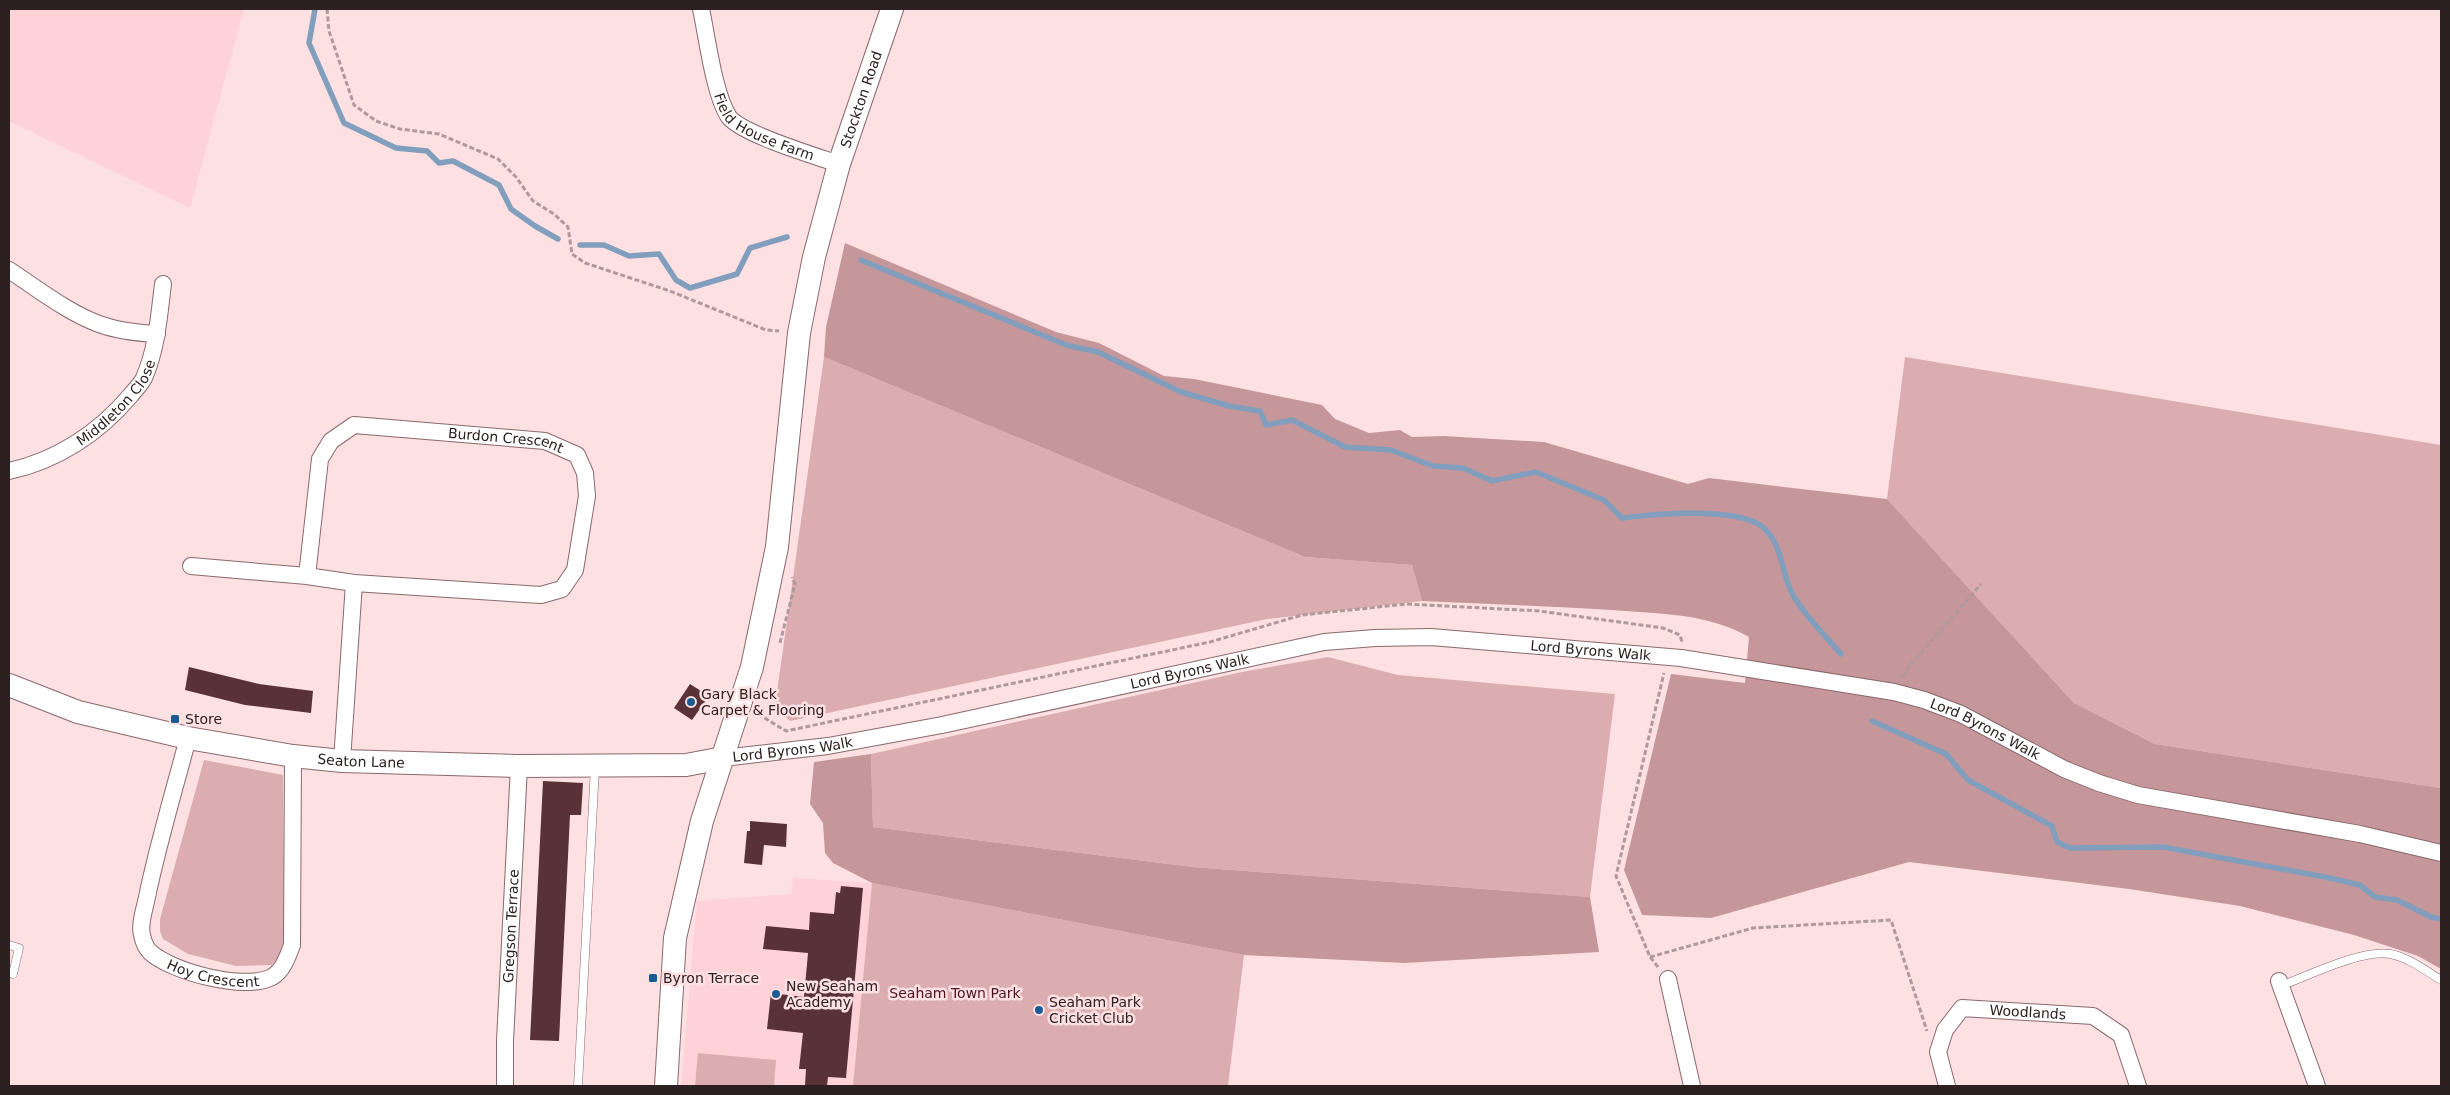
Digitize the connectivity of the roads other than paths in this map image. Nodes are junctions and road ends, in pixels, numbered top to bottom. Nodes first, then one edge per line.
1 (701, 9) edge
2 (892, 9) edge
3 (839, 164) junction
4 (9, 270) edge
5 (163, 284) dead end
6 (157, 334) junction
7 (9, 471) edge
8 (191, 566) dead end
9 (307, 576) junction
10 (354, 583) junction
11 (9, 686) edge
12 (188, 738) junction
13 (293, 756) junction
14 (723, 758) junction
15 (342, 761) junction
16 (595, 765) junction
17 (519, 766) junction
18 (2441, 853) edge
19 (9, 945) edge
20 (13, 974) dead end
21 (1668, 979) road end
22 (2441, 980) edge
23 (2280, 983) joint
24 (505, 1086) edge
25 (578, 1086) edge
26 (666, 1086) edge
27 (1692, 1086) edge
28 (1947, 1086) edge
29 (2138, 1086) edge
30 (2317, 1086) edge

1 - 3 street, Field House Farm
2 - 3 main road, Stockton Road
3 - 14 main road, Stockton Road
4 - 6 street
5 - 6 street, Middleton Close
6 - 7 street, Middleton Close
8 - 9 street, Burdon Crescent
9 - 10 street, Burdon Crescent
9 - 10 street, Burdon Crescent
10 - 15 street
11 - 12 main road, Seaton Lane
12 - 13 main road, Seaton Lane
12 - 13 street, Hoy Crescent
13 - 15 main road, Seaton Lane
14 - 16 main road, Seaton Lane
14 - 18 street, Lord Byrons Walk
14 - 26 main road, Stockton Road
15 - 17 main road, Seaton Lane
16 - 17 main road, Seaton Lane
16 - 25 lane
17 - 24 street, Gregson Terrace
19 - 20 lane
21 - 27 street
22 - 23 lane
23 - 30 street
28 - 29 street, Woodlands

